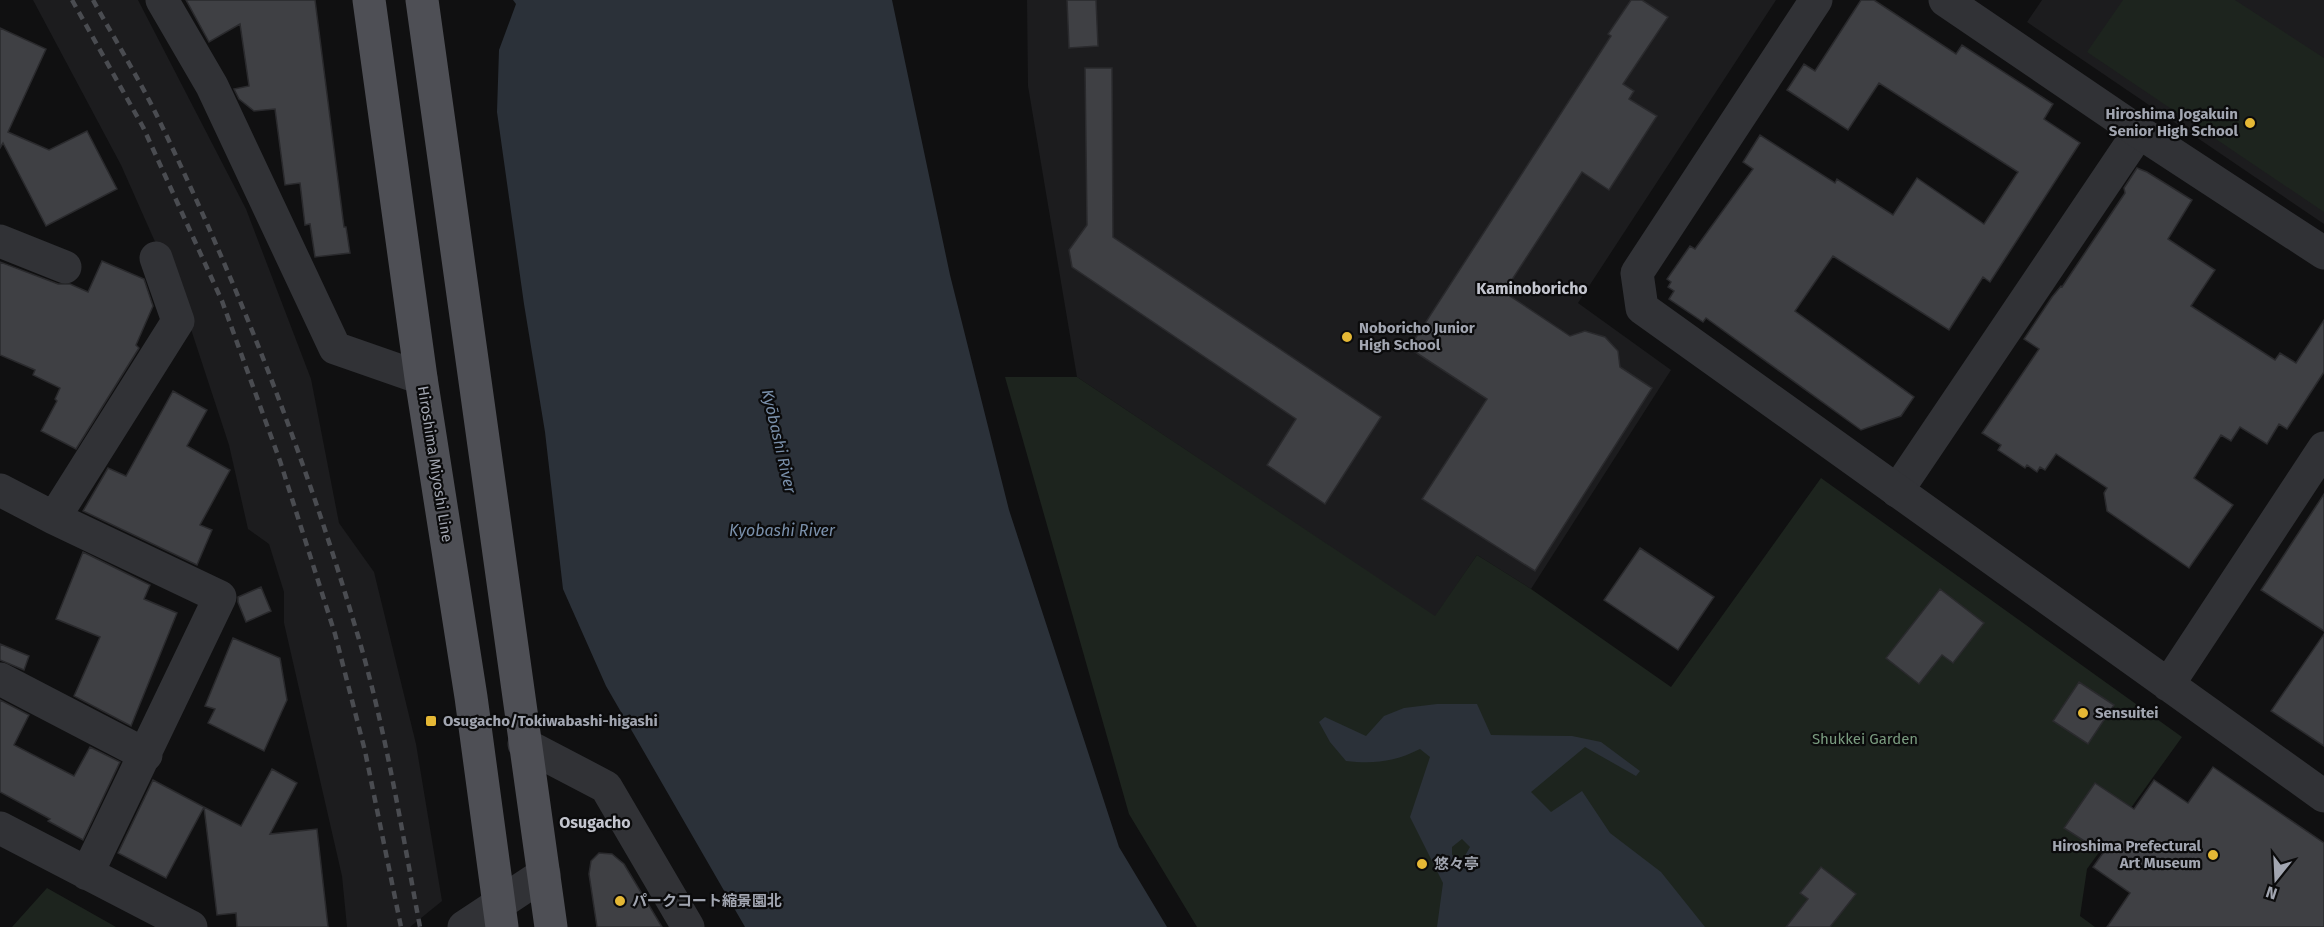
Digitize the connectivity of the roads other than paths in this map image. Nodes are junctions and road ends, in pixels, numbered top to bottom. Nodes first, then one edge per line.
1 (162, 0) edge
2 (369, 0) edge
3 (422, 0) edge
4 (1816, 0) edge
5 (1946, 0) edge
6 (2139, 132) junction
7 (0, 241) edge
8 (2324, 253) edge
9 (156, 258) dead end
10 (65, 267) dead end
11 (421, 378) junction
12 (2324, 448) edge
13 (0, 490) edge
14 (1897, 491) junction
15 (54, 518) junction
16 (0, 679) edge
17 (2168, 685) junction
18 (524, 744) junction
19 (146, 754) junction
20 (2324, 796) edge
21 (0, 828) edge
22 (87, 874) junction
23 (544, 874) junction
24 (501, 915) edge
25 (191, 927) edge
26 (464, 927) edge
27 (551, 927) edge
28 (688, 927) edge

1 - 11 street
2 - 11 main road, Hiroshima Miyoshi Line
3 - 18 main road
4 - 14 street
5 - 6 street
6 - 8 street
6 - 14 street
7 - 10 street
9 - 15 street
11 - 24 main road, Hiroshima Miyoshi Line
12 - 17 street
13 - 15 street
14 - 17 street
15 - 19 street
16 - 19 street
17 - 20 street
18 - 23 main road
18 - 28 street
19 - 22 street
21 - 22 street
22 - 25 street
23 - 24 street
23 - 27 main road
24 - 26 street

